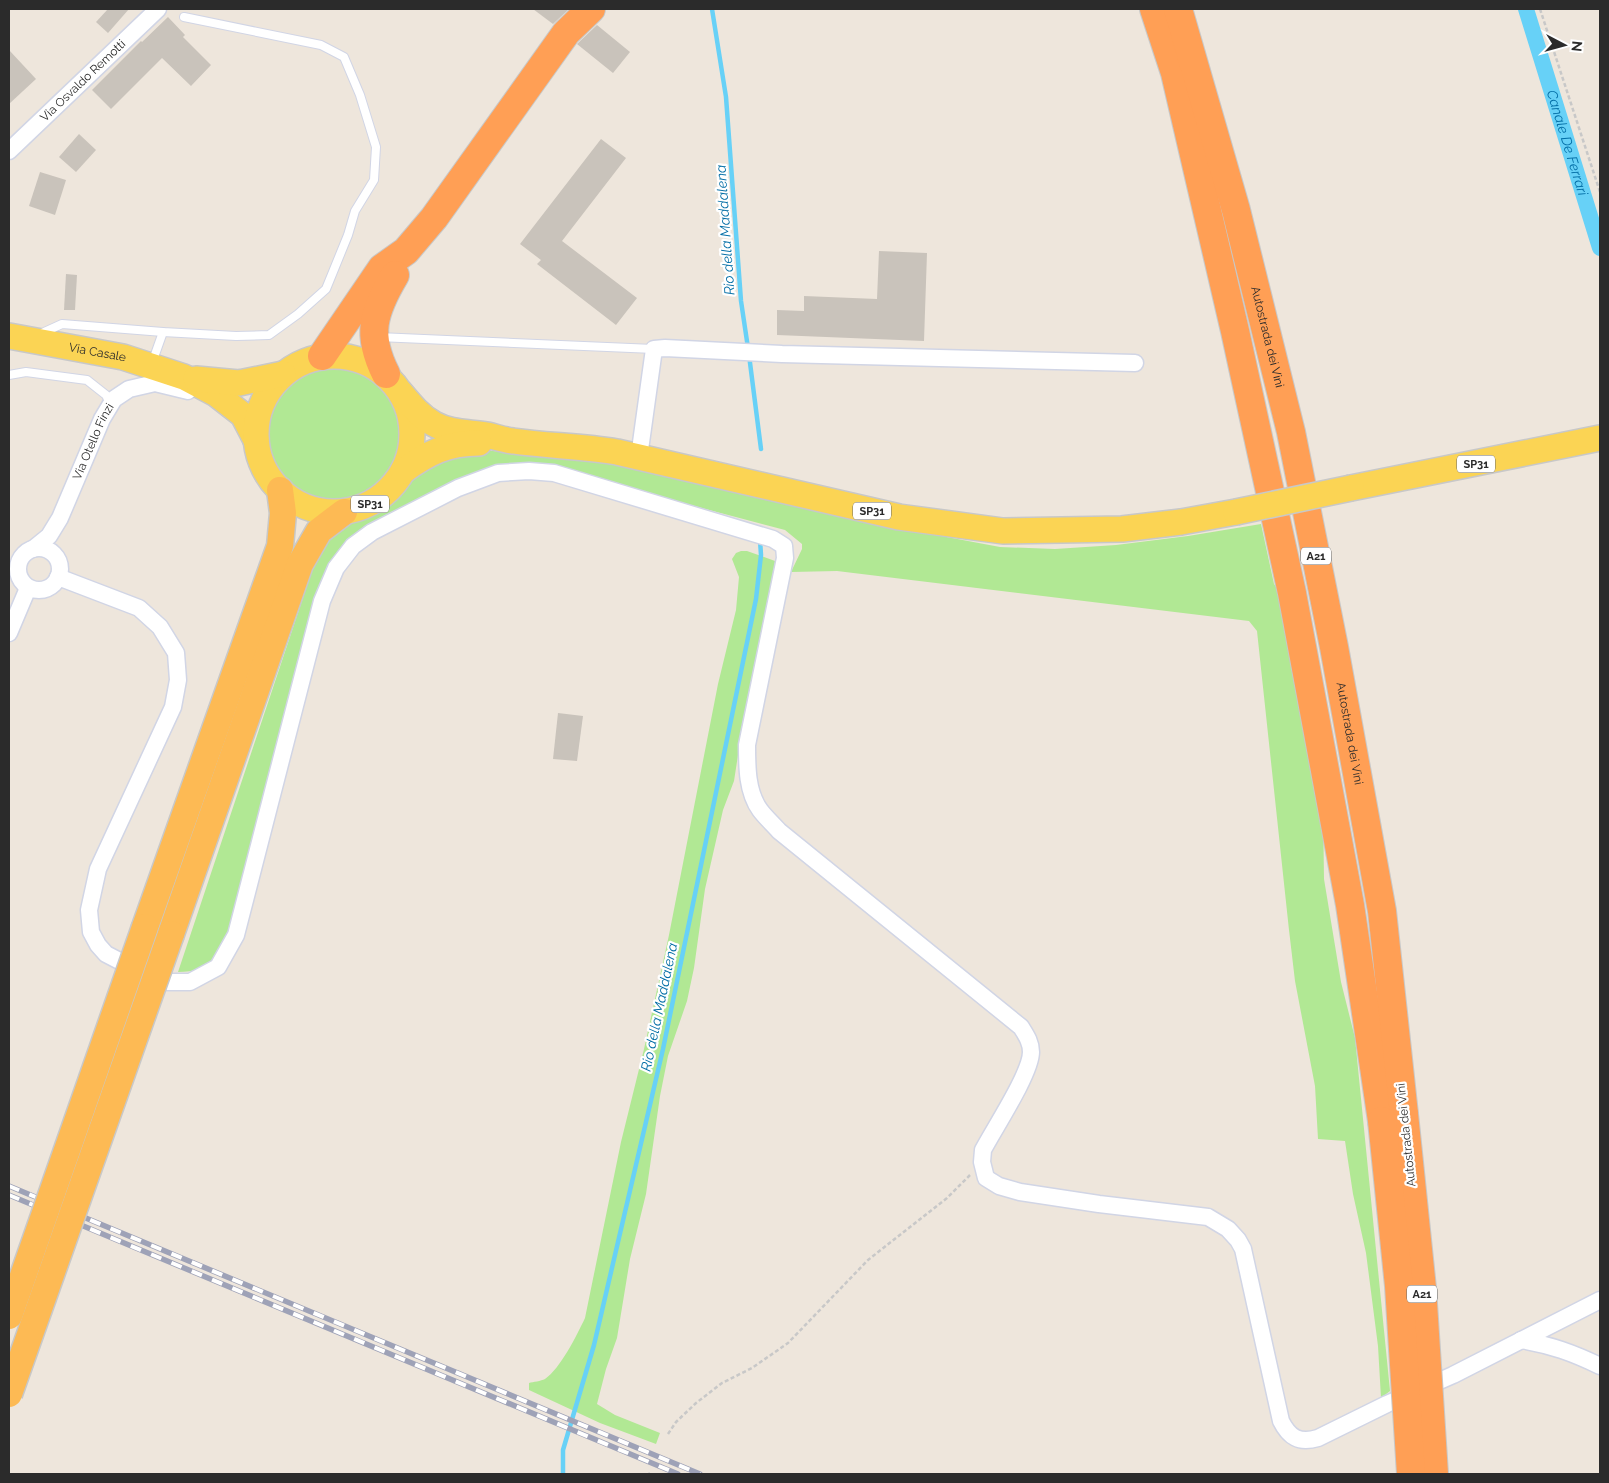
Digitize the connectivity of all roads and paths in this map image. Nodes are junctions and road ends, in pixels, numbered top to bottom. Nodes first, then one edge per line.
1 (158, 9) edge
2 (591, 9) edge
3 (1140, 9) edge
4 (1154, 9) edge
5 (1178, 9) edge
6 (1540, 9) edge
7 (184, 17) dead end
8 (1174, 73) junction
9 (9, 150) edge
10 (1600, 192) edge
11 (406, 251) junction
12 (162, 332) junction
13 (20, 337) edge
14 (374, 337) junction
15 (654, 349) junction
16 (322, 356) junction
17 (1136, 363) dead end
18 (152, 365) junction
19 (283, 374) junction
20 (9, 375) edge
21 (184, 377) junction
22 (393, 384) junction
23 (110, 404) junction
24 (233, 406) junction
25 (1600, 438) edge
26 (256, 440) junction
27 (514, 441) junction
28 (639, 457) junction
29 (403, 471) junction
30 (280, 490) junction
31 (344, 512) junction
32 (60, 518) junction
33 (33, 549) junction
34 (14, 556) edge
35 (57, 558) junction
36 (58, 577) junction
37 (28, 588) junction
38 (9, 633) edge
39 (1393, 1117) junction
40 (982, 1162) junction
41 (1600, 1300) edge
42 (9, 1316) edge
43 (1521, 1340) junction
44 (1600, 1366) edge
45 (9, 1394) edge
46 (668, 1434) dead end
47 (1411, 1474) edge
48 (1434, 1474) edge

1 - 9 street, Via Osvaldo Remotti
2 - 11 highway
3 - 8 highway
4 - 8 highway, Autostrada dei Vini / A21
5 - 39 highway, Autostrada dei Vini / A21
6 - 10 path
7 - 12 lane
8 - 39 highway, Autostrada dei Vini / A21
11 - 14 highway
11 - 16 highway
12 - 13 lane
12 - 18 lane
13 - 18 main road, Via Casale / SP31
14 - 15 lane
14 - 22 highway
15 - 17 street
15 - 28 street
16 - 19 main road, SP31
16 - 22 main road, SP31
18 - 21 main road, Via Casale / SP31
19 - 21 main road, Via Casale / SP31
19 - 26 main road, SP31
20 - 23 lane
21 - 24 main road, Via Casale / SP31
22 - 27 main road, SP31
22 - 29 main road, SP31
23 - 24 street, Via Otello Finzi
23 - 32 street, Via Otello Finzi
24 - 26 main road, Via Casale / SP31
25 - 28 main road, SP31, bridge
26 - 30 main road, SP31
27 - 28 main road, SP31
27 - 29 main road, SP31
29 - 31 main road, SP31
30 - 31 main road, SP31
30 - 42 highway, bridge
31 - 45 highway, bridge
32 - 33 street, Via Otello Finzi
32 - 35 street, Via Otello Finzi
33 - 34 street
33 - 35 street
34 - 37 street
35 - 36 street
36 - 37 street
36 - 40 street
37 - 38 street
39 - 47 highway, Autostrada dei Vini / A21, bridge
39 - 48 highway, Autostrada dei Vini / A21, bridge
40 - 43 street
40 - 46 path
41 - 43 street
43 - 44 street

